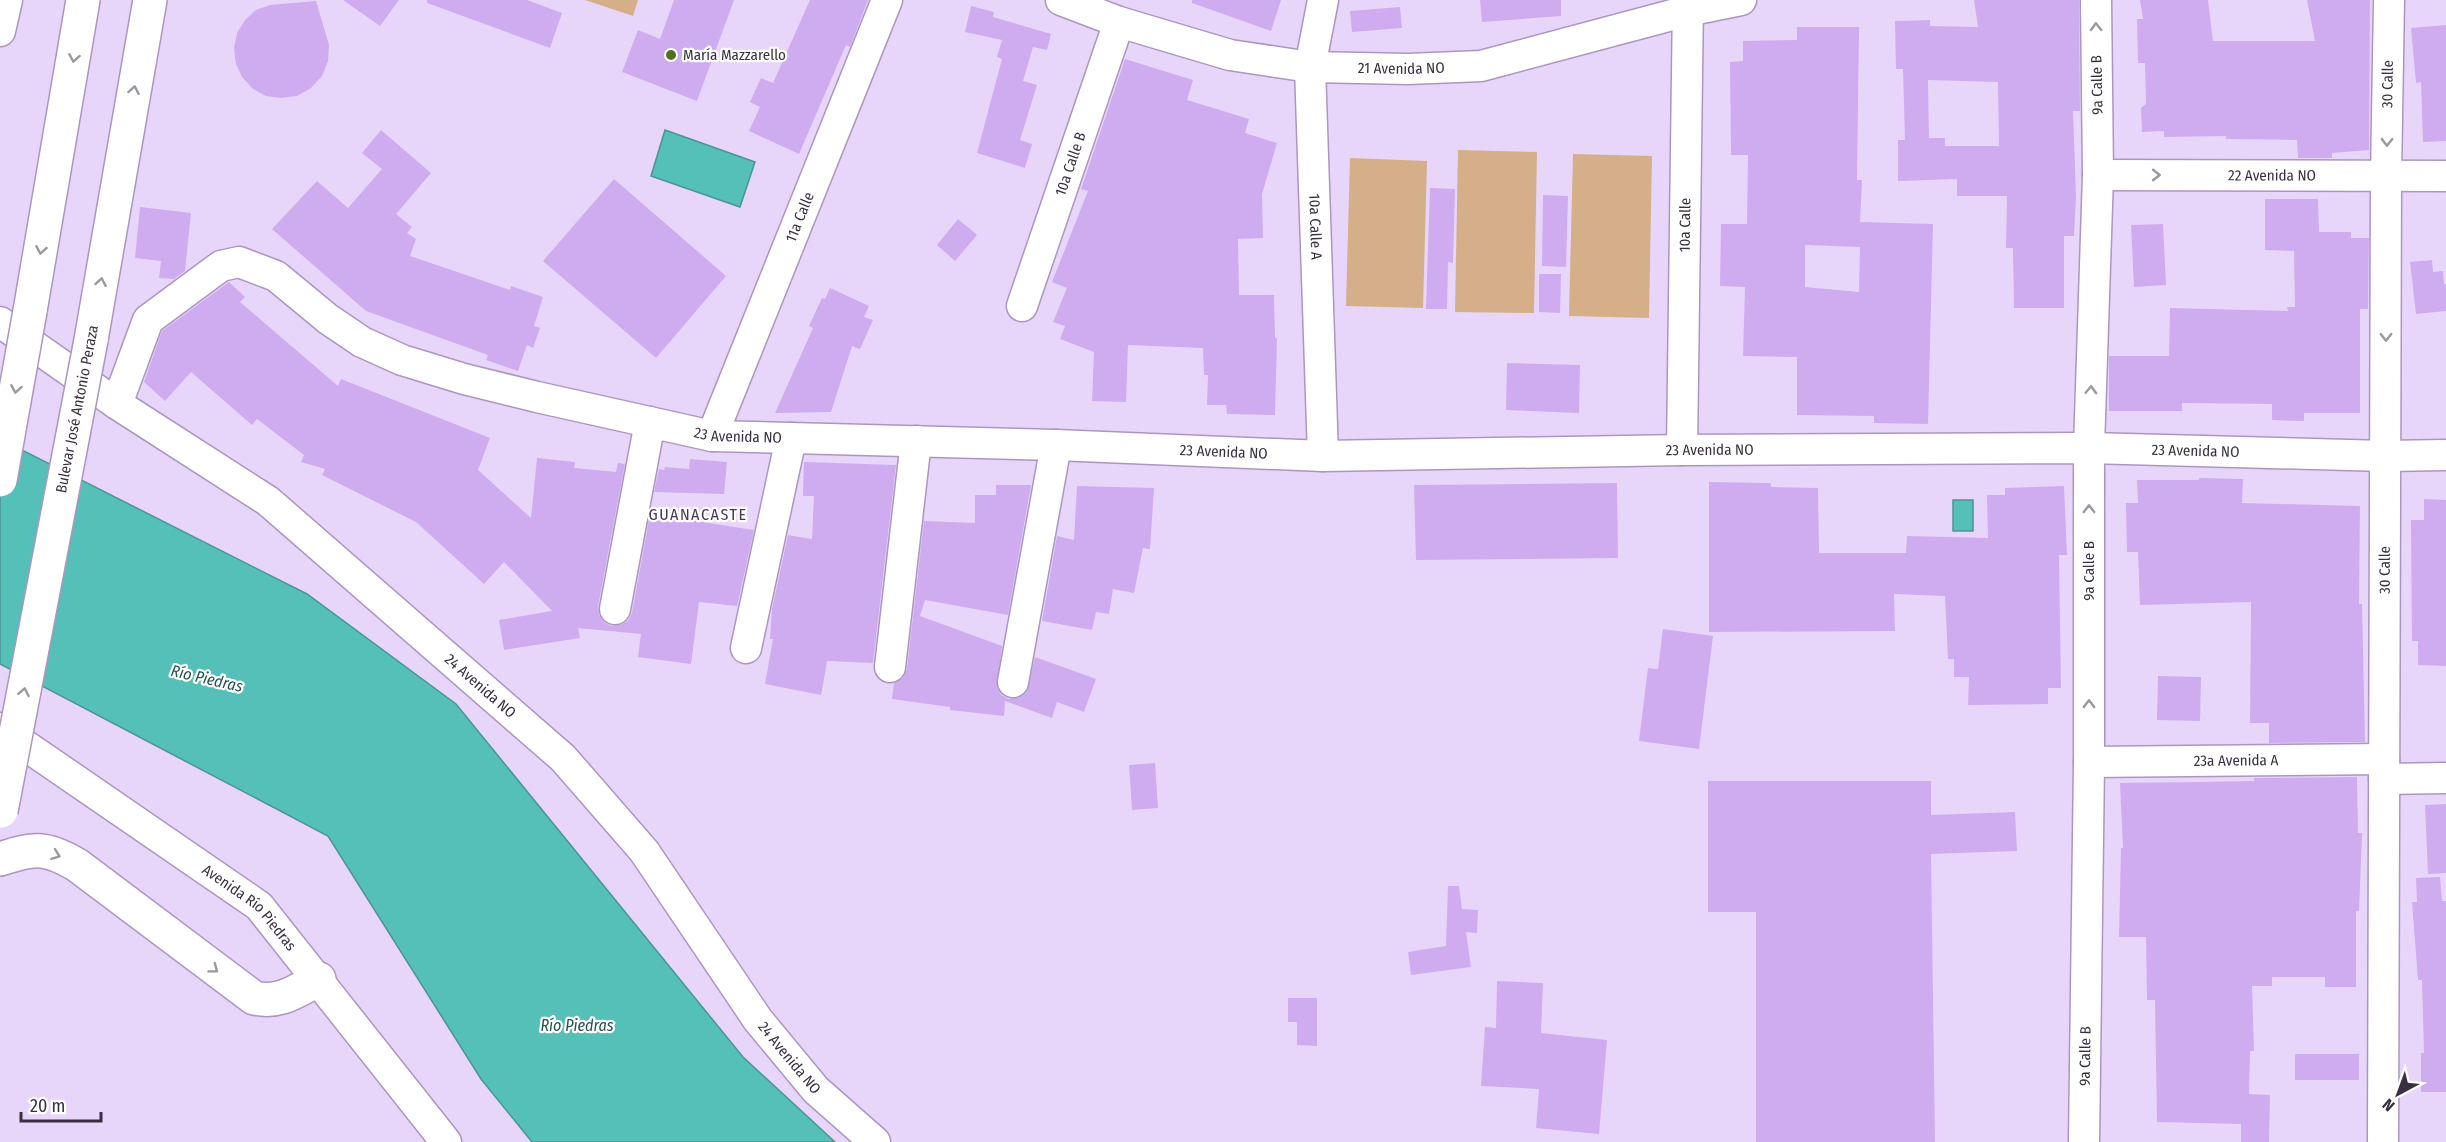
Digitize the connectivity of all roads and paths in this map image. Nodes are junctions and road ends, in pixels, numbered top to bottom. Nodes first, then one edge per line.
1 (7, 0) edge
2 (83, 0) edge
3 (150, 0) edge
4 (887, 0) edge
5 (1061, 0) edge
6 (1323, 0) edge
7 (1742, 0) edge
8 (2096, 0) edge
9 (2389, 0) edge
10 (1688, 6) edge
11 (1119, 22) junction
12 (0, 31) edge
13 (1310, 68) junction
14 (2098, 175) junction
15 (2386, 176) junction
16 (2446, 176) edge
17 (1022, 306) dead end
18 (15, 316) edge
19 (117, 404) junction
20 (650, 422) junction
21 (712, 436) junction
22 (791, 438) junction
23 (916, 441) junction
24 (1056, 445) junction
25 (2089, 448) junction
26 (1682, 450) junction
27 (2446, 455) edge
28 (1323, 456) junction
29 (2385, 456) junction
30 (0, 480) edge
31 (615, 609) dead end
32 (746, 648) dead end
33 (890, 667) dead end
34 (1013, 682) dead end
35 (0, 728) edge
36 (2089, 762) junction
37 (2384, 769) junction
38 (2446, 778) edge
39 (1, 815) edge
40 (0, 859) edge
41 (319, 979) junction
42 (446, 1142) edge
43 (874, 1142) edge
44 (2084, 1142) edge
45 (2384, 1142) edge

1 - 12 street
2 -> 18 main road
39 -> 3 main road, Bulevar José Antonio Peraza, bridge
4 - 21 street, 11a Calle
5 - 11 street, 21 Avenida NO
6 - 13 street, 10a Calle A
7 - 10 street, 21 Avenida NO
14 -> 8 street, 9a Calle B
9 -> 15 street, 30 Calle
10 - 13 street, 21 Avenida NO
10 - 26 street, 10a Calle
11 - 13 street, 21 Avenida NO
11 - 17 street, 10a Calle B
13 - 28 street, 10a Calle A
14 -> 15 street, 22 Avenida NO
25 -> 14 street, 9a Calle B
15 - 16 street, 22 Avenida NO
15 -> 29 street, 30 Calle
18 - 19 street, 24 Avenida NO
18 -> 30 main road, bridge
19 - 20 street, 23 Avenida NO
19 - 43 street, 24 Avenida NO
20 - 21 street, 23 Avenida NO
20 - 31 street
21 - 22 street, 23 Avenida NO
22 - 23 street, 23 Avenida NO
22 - 32 street
23 - 24 street, 23 Avenida NO
23 - 33 street
24 - 28 street, 23 Avenida NO
24 - 34 street
25 - 26 street, 23 Avenida NO
25 - 29 street, 23 Avenida NO
36 -> 25 street, 9a Calle B
26 - 28 street, 23 Avenida NO
27 - 29 street, 23 Avenida NO
29 - 37 street, 30 Calle
35 - 41 street, Avenida Río Piedras
36 - 37 street, 23a Avenida A
36 - 44 street, 9a Calle B
37 - 38 street, 23a Avenida A
37 - 45 street, 30 Calle
40 -> 41 main road
41 - 42 street, Avenida Río Piedras

